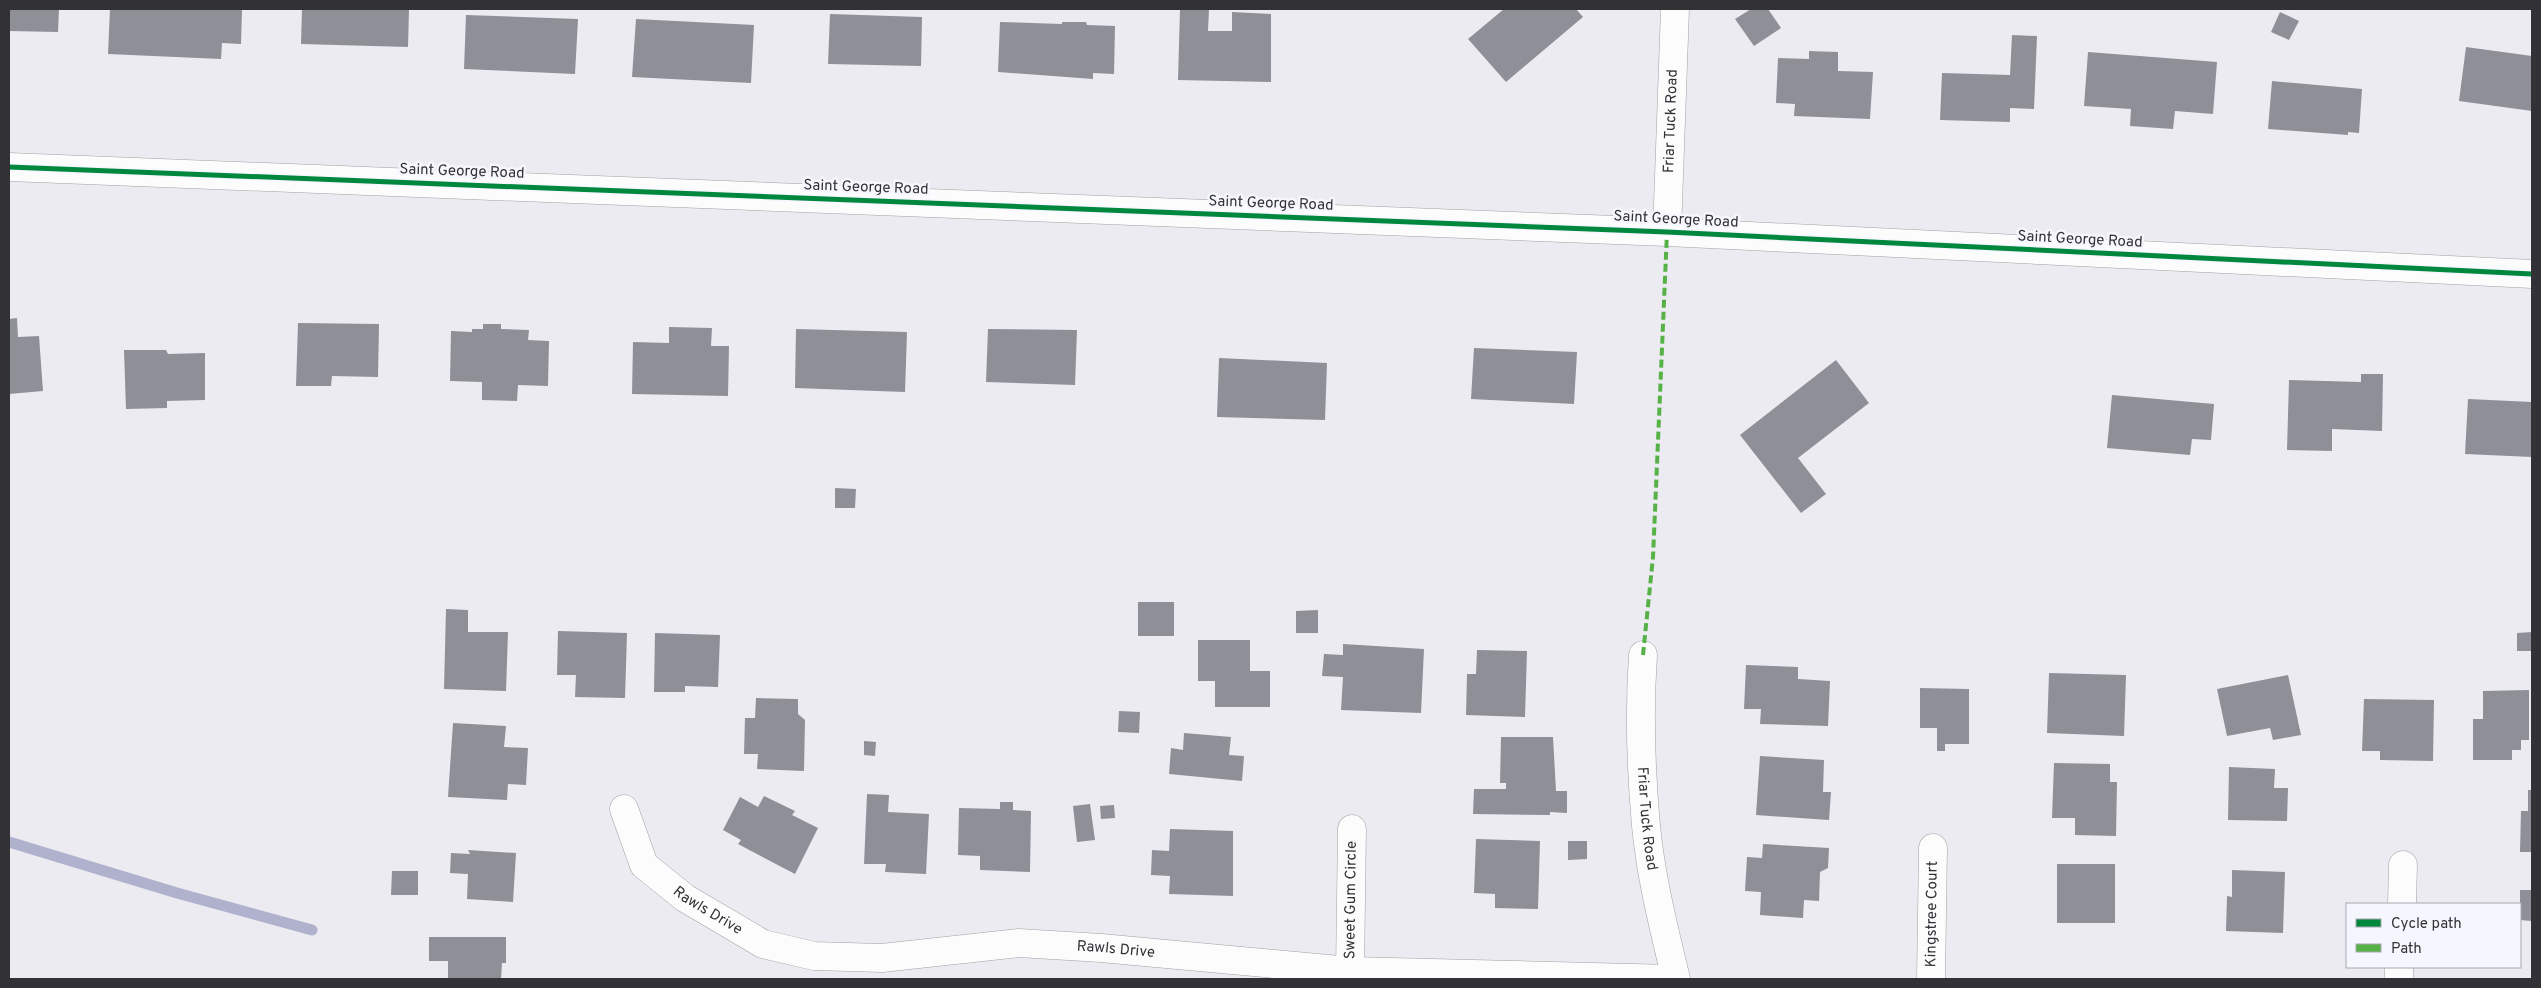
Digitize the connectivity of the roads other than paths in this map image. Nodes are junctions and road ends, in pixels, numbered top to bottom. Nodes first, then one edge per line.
1 (1674, 9) edge
2 (9, 167) edge
3 (1667, 232) junction
4 (2532, 274) edge
5 (1643, 655) dead end
6 (624, 809) dead end
7 (1352, 829) dead end
8 (1933, 848) dead end
9 (2403, 865) dead end
10 (2402, 903) edge
11 (1350, 971) junction
12 (1674, 979) edge
13 (1931, 979) edge

1 - 3 street, Friar Tuck Road
2 - 3 street, Saint George Road
3 - 4 street, Saint George Road
5 - 12 street, Friar Tuck Road
6 - 11 street, Rawls Drive
7 - 11 street, Sweet Gum Circle
8 - 13 street, Kingstree Court
9 - 10 street
11 - 12 street, Rawls Drive

